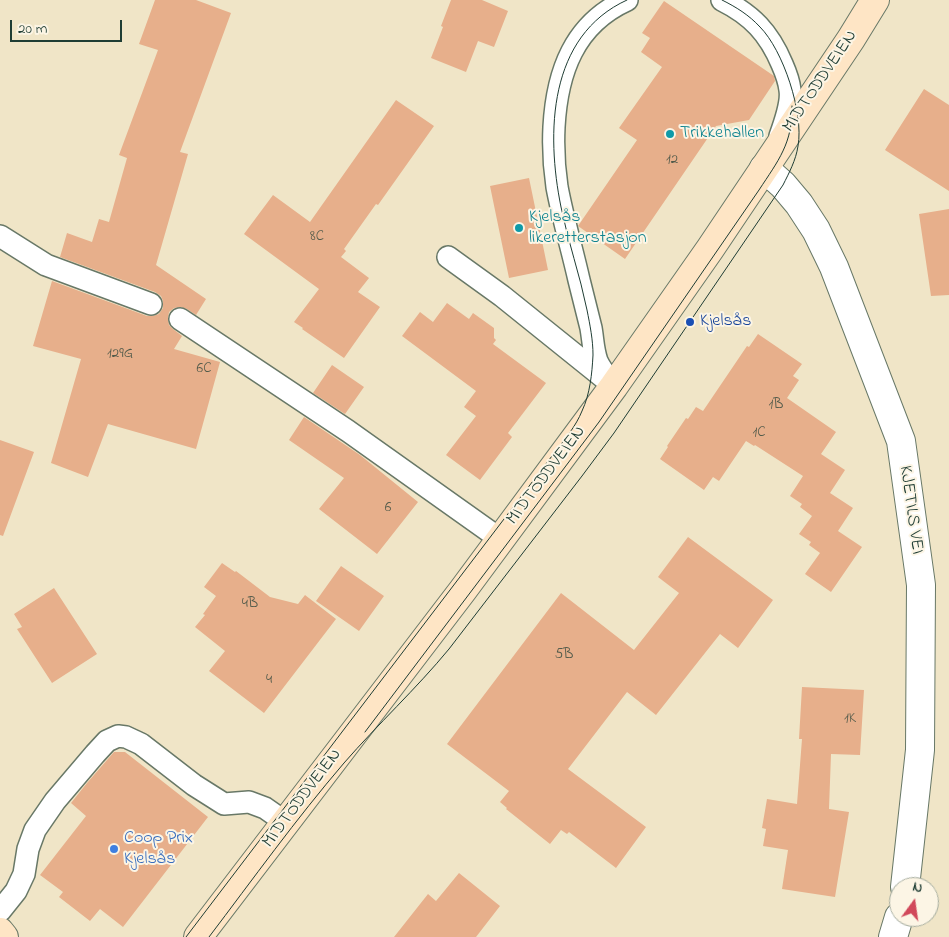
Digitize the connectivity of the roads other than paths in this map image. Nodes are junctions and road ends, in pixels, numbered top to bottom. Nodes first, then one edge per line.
1 (627, 0) edge
2 (722, 0) edge
3 (875, 0) edge
4 (770, 160) junction
5 (0, 236) edge
6 (448, 257) dead end
7 (151, 304) dead end
8 (180, 319) dead end
9 (614, 386) junction
10 (500, 539) junction
11 (285, 822) junction
12 (906, 877) edge
13 (0, 911) edge
14 (0, 932) edge
15 (4, 937) edge
16 (198, 937) edge

1 - 9 lane
2 - 4 lane
3 - 4 street, MIDTODDVEIEN
4 - 9 street, MIDTODDVEIEN
4 - 12 street, KJETILS VEI
5 - 7 lane
6 - 9 lane
8 - 10 lane
9 - 10 street, MIDTODDVEIEN
10 - 11 street, MIDTODDVEIEN
11 - 13 lane
11 - 16 street, MIDTODDVEIEN
14 - 15 street

